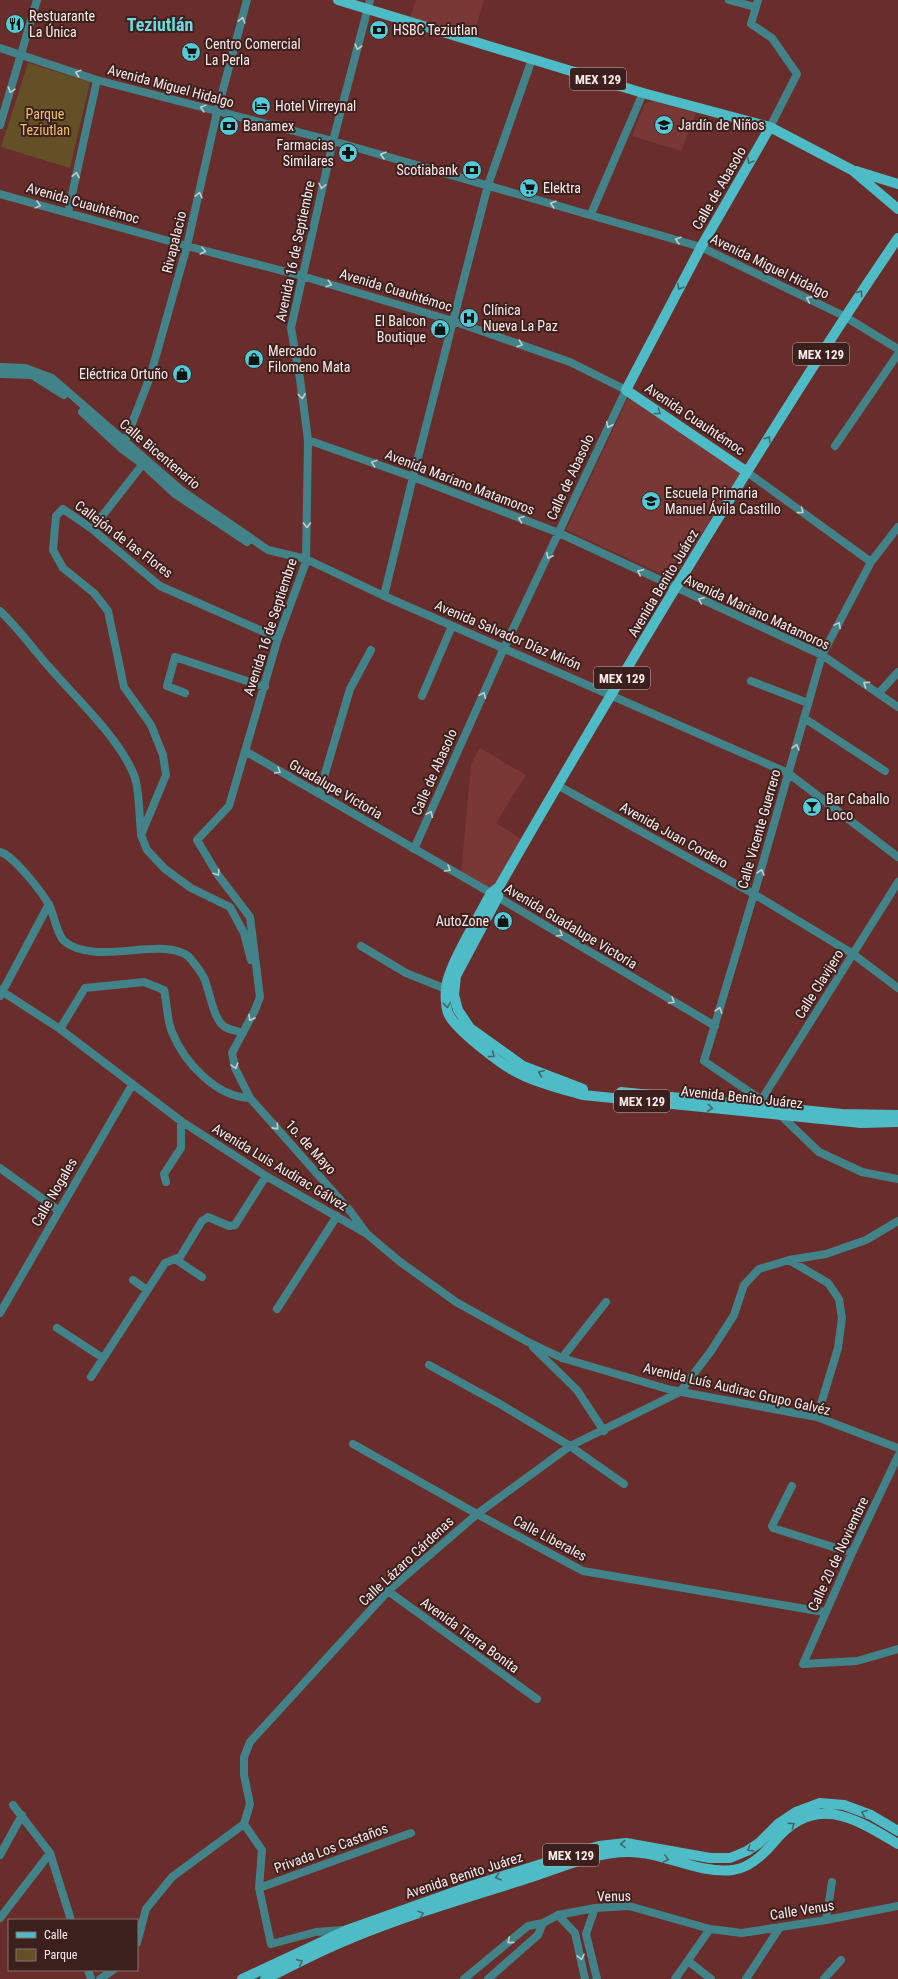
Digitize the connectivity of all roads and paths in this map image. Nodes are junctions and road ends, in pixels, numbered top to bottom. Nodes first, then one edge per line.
1 (37, 0) edge
2 (42, 0) edge
3 (247, 0) edge
4 (338, 0) edge
5 (729, 0) edge
6 (756, 3) edge
7 (369, 4) edge
8 (0, 48) edge
9 (24, 55) junction
10 (532, 59) junction
11 (97, 80) junction
12 (643, 93) junction
13 (217, 112) junction
14 (0, 125) edge
15 (770, 127) junction
16 (333, 141) junction
17 (852, 170) junction
18 (898, 184) edge
19 (488, 185) junction
20 (0, 194) edge
21 (898, 209) edge
22 (68, 213) junction
23 (591, 214) junction
24 (898, 238) edge
25 (187, 246) junction
26 (701, 247) junction
27 (302, 276) junction
28 (844, 316) junction
29 (452, 321) junction
30 (898, 349) edge
31 (898, 354) edge
32 (0, 367) edge
33 (0, 374) edge
34 (626, 390) junction
35 (308, 440) junction
36 (124, 446) junction
37 (834, 446) dead end
38 (145, 462) junction
39 (747, 472) junction
40 (413, 477) junction
41 (898, 527) edge
42 (92, 529) junction
43 (559, 533) junction
44 (308, 561) junction
45 (871, 562) junction
46 (675, 588) junction
47 (384, 596) junction
48 (0, 611) edge
49 (452, 626) junction
50 (278, 638) junction
51 (504, 648) junction
52 (371, 650) dead end
53 (822, 655) junction
54 (898, 672) edge
55 (898, 680) edge
56 (751, 681) dead end
57 (265, 687) junction
58 (185, 693) dead end
59 (612, 694) junction
60 (882, 694) junction
61 (422, 696) dead end
62 (808, 703) junction
63 (898, 707) edge
64 (804, 718) junction
65 (245, 751) junction
66 (886, 771) dead end
67 (788, 773) junction
68 (557, 785) junction
69 (319, 794) junction
70 (141, 836) junction
71 (414, 849) junction
72 (0, 852) edge
73 (898, 857) edge
74 (898, 882) edge
75 (496, 893) junction
76 (754, 894) junction
77 (49, 904) junction
78 (361, 946) dead end
79 (853, 954) junction
80 (453, 975) junction
81 (898, 988) edge
82 (446, 989) junction
83 (1, 993) edge
84 (260, 997) junction
85 (715, 1026) junction
86 (60, 1029) junction
87 (243, 1033) junction
88 (132, 1085) junction
89 (250, 1098) junction
90 (762, 1099) junction
91 (772, 1107) junction
92 (898, 1115) edge
93 (782, 1116) junction
94 (841, 1118) junction
95 (181, 1121) junction
96 (898, 1122) edge
97 (0, 1168) edge
98 (266, 1176) junction
99 (898, 1179) edge
100 (166, 1182) dead end
101 (58, 1210) junction
102 (337, 1216) junction
103 (898, 1221) edge
104 (366, 1234) junction
105 (175, 1259) junction
106 (789, 1260) junction
107 (202, 1277) dead end
108 (133, 1280) dead end
109 (148, 1290) junction
110 (606, 1302) dead end
111 (277, 1309) dead end
112 (0, 1313) edge
113 (56, 1328) dead end
114 (528, 1342) junction
115 (103, 1358) junction
116 (562, 1358) junction
117 (429, 1365) dead end
118 (91, 1377) dead end
119 (680, 1392) junction
120 (817, 1417) junction
121 (604, 1431) junction
122 (353, 1444) dead end
123 (570, 1446) junction
124 (898, 1448) edge
125 (898, 1456) edge
126 (624, 1484) dead end
127 (792, 1486) dead end
128 (477, 1514) junction
129 (852, 1553) junction
130 (388, 1591) junction
131 (824, 1612) junction
132 (898, 1649) edge
133 (537, 1699) dead end
134 (12, 1805) dead end
135 (22, 1815) junction
136 (244, 1824) junction
137 (898, 1831) edge
138 (411, 1833) dead end
139 (898, 1844) edge
140 (50, 1853) junction
141 (0, 1855) edge
142 (832, 1882) dead end
143 (259, 1888) junction
144 (898, 1906) edge
145 (595, 1908) junction
146 (558, 1915) junction
147 (0, 1918) edge
148 (71, 1919) edge
149 (826, 1920) junction
150 (543, 1923) junction
151 (710, 1928) junction
152 (780, 1928) junction
153 (347, 1930) junction
154 (587, 1932) junction
155 (575, 1933) junction
156 (138, 1939) edge
157 (841, 1960) dead end
158 (688, 1961) junction
159 (112, 1971) edge
160 (100, 1979) edge
161 (242, 1979) edge
162 (265, 1979) edge
163 (464, 1979) edge
164 (488, 1979) edge
165 (585, 1979) edge
166 (597, 1979) edge
167 (675, 1979) edge
168 (711, 1979) edge
169 (746, 1979) edge
170 (824, 1979) edge

1 - 9 street
2 - 9 street
13 -> 3 street, Rivapalacio
4 - 7 main road, MEX 129
5 - 6 street
6 - 15 street
7 - 10 main road, MEX 129
7 -> 16 street, Avenida 16 de Septiembre
8 - 9 street, Avenida Miguel Hidalgo
11 -> 9 street, Avenida Miguel Hidalgo
9 -> 14 street
10 - 12 main road, MEX 129
10 - 19 street
13 -> 11 street, Avenida Miguel Hidalgo
22 -> 11 street
12 - 15 main road, MEX 129
12 - 23 street
13 - 16 street, Avenida Miguel Hidalgo
25 -> 13 street, Rivapalacio
15 - 17 main road, MEX 129
15 -> 26 main road, Calle de Abasolo
19 -> 16 street, Avenida Miguel Hidalgo
16 -> 27 street, Avenida 16 de Septiembre
17 - 18 main road
17 - 21 main road, MEX 129
23 -> 19 street, Avenida Miguel Hidalgo
19 - 29 street
20 -> 22 street, Avenida Cuauhtémoc
22 - 25 street, Avenida Cuauhtémoc
26 -> 23 street, Avenida Miguel Hidalgo
28 -> 24 main road, Avenida Benito Juárez / MEX 129
25 -> 27 street, Avenida Cuauhtémoc
25 - 36 street, Rivapalacio
28 -> 26 street, Avenida Miguel Hidalgo
26 -> 34 main road, Calle de Abasolo
27 -> 29 street, Avenida Cuauhtémoc
27 -> 35 street, Avenida 16 de Septiembre
28 - 30 street, Avenida Miguel Hidalgo
39 -> 28 main road, Avenida Benito Juárez / MEX 129
29 -> 34 street, Avenida Cuauhtémoc
29 - 40 street
31 - 37 street
32 - 36 street, Calle Bicentenario
33 - 36 street, Calle Bicentenario
34 -> 39 main road, Avenida Cuauhtémoc
34 -> 43 street, Calle de Abasolo
40 -> 35 street, Avenida Mariano Matamoros
35 -> 44 street, Avenida 16 de Septiembre
36 - 38 street, Calle Bicentenario
38 - 42 street
38 - 44 street, Calle Bicentenario
39 -> 45 street, Avenida Cuauhtémoc
39 - 46 main road, Avenida Benito Juárez / MEX 129
43 -> 40 street, Avenida Mariano Matamoros
40 - 47 street
41 - 45 street, Calle Vicente Guerrero
42 - 50 street, Callejón de las Flores
42 - 70 street, Callejón de las Flores
46 -> 43 street, Avenida Mariano Matamoros
43 -> 51 street, Calle de Abasolo
44 - 47 street, Avenida Salvador Díaz Mirón
44 - 50 street, Avenida 16 de Septiembre
53 -> 45 street, Calle Vicente Guerrero
53 -> 46 street, Avenida Mariano Matamoros
46 - 59 main road, Avenida Benito Juárez / MEX 129
47 - 49 street, Avenida Salvador Díaz Mirón
48 - 70 street
49 - 51 street, Avenida Salvador Díaz Mirón
49 - 61 street
50 - 57 street, Avenida 16 de Septiembre
51 - 59 street, Avenida Salvador Díaz Mirón
71 -> 51 street, Calle de Abasolo
52 - 69 street
60 -> 53 street, Avenida Mariano Matamoros
53 - 62 street, Calle Vicente Guerrero
54 - 60 street
55 - 60 street
56 - 62 street
57 - 58 street
57 - 65 street, Avenida 16 de Septiembre
59 - 67 street, Avenida Salvador Díaz Mirón
59 - 68 main road, Avenida Benito Juárez / MEX 129
60 - 63 street, Avenida Mariano Matamoros
62 - 64 street, Calle Vicente Guerrero
64 - 66 street
67 -> 64 street, Calle Vicente Guerrero
65 -> 69 street, Guadalupe Victoria
65 -> 84 street, Avenida 16 de Septiembre
67 - 73 street, Avenida Salvador Díaz Mirón
76 -> 67 street, Calle Vicente Guerrero
68 - 75 main road, Avenida Benito Juárez / MEX 129
68 - 76 street, Avenida Juan Cordero
69 - 71 street, Guadalupe Victoria
70 - 84 street
71 -> 75 street, Avenida Guadalupe Victoria
72 - 77 street
74 - 79 street, Calle Clavijero
75 - 80 main road, Avenida Benito Juárez / MEX 129
75 -> 85 street, Avenida Guadalupe Victoria
76 - 79 street, Avenida Juan Cordero
85 -> 76 street, Calle Vicente Guerrero
77 - 83 street
77 - 87 street
78 - 82 street
79 - 81 street, Avenida Juan Cordero
79 - 90 street, Calle Clavijero
80 - 82 main road, Avenida Benito Juárez / MEX 129
91 -> 80 main road, Avenida Benito Juárez / MEX 129
82 -> 93 main road, Avenida Benito Juárez / MEX 129
83 - 86 street
84 -> 87 street
85 - 90 street, Calle Vicente Guerrero
86 - 88 street
86 - 89 street
87 -> 89 street, 1o. de Mayo
88 - 95 street
88 - 101 street, Calle Nogales
89 -> 104 street, 1o. de Mayo
90 - 91 street, Calle Vicente Guerrero
91 - 93 street, Calle Vicente Guerrero
91 - 94 main road, Avenida Benito Juárez / MEX 129
92 - 94 main road, MEX 129
93 - 94 main road, Avenida Benito Juárez / MEX 129
93 - 99 street, Calle Vicente Guerrero
94 - 96 main road, MEX 129
95 - 98 street, Avenida Luis Audirac Gálvez
95 - 100 street
97 - 101 street
98 - 102 street, Avenida Luis Audirac Gálvez
98 - 105 street
101 - 112 street, Calle Nogales
102 - 104 street, Avenida Luis Audirac Gálvez
102 - 111 street
103 - 106 street
104 - 114 street, Avenida Luís Audirac Grupo Galvéz
105 - 107 street
105 - 109 street
106 - 119 street
106 - 120 street
108 - 109 street
109 - 115 street
110 - 116 street
113 - 115 street
114 - 116 street, Avenida Luís Audirac Grupo Galvéz
114 - 121 street
115 - 118 street
116 - 119 street, Avenida Luís Audirac Grupo Galvéz
117 - 123 street
119 - 120 street, Avenida Luís Audirac Grupo Galvéz
119 - 121 street, Calle Lázaro Cárdenas
120 - 124 street, Avenida Luís Audirac Grupo Galvéz
121 - 123 street, Calle Lázaro Cárdenas
122 - 128 street, Calle Liberales
123 - 126 street
123 - 128 street, Calle Lázaro Cárdenas
125 - 129 street, Calle 20 de Noviembre
127 - 129 street
128 - 130 street, Calle Lázaro Cárdenas
128 - 131 street, Calle Liberales
129 - 131 street, Calle 20 de Noviembre
130 - 133 street, Avenida Tierra Bonita
130 - 136 street, Calle Lázaro Cárdenas
131 - 132 street, Calle 20 de Noviembre
134 - 135 street
135 - 140 street
135 - 141 street
136 - 143 street
136 - 156 street
137 -> 153 main road, Avenida Benito Juárez / MEX 129
138 - 143 street, Privada Los Castaños
162 -> 139 main road, Avenida Benito Juárez / MEX 129
140 - 147 street
140 - 148 street
142 - 149 street
143 - 153 street
144 - 149 street, Calle Venus
145 - 146 street, Venus
145 - 151 street, Venus
145 - 154 street
146 - 150 street, Venus
146 - 155 street
149 - 152 street, Calle Venus
150 -> 163 street, Venus
150 - 164 street
151 - 152 street, Calle Venus
151 - 158 street
152 - 169 street
153 - 161 main road, Avenida Benito Juárez / MEX 129
154 - 155 street
154 - 166 street
155 -> 165 street
157 - 170 street
158 - 167 street
158 - 168 street
159 - 160 street

